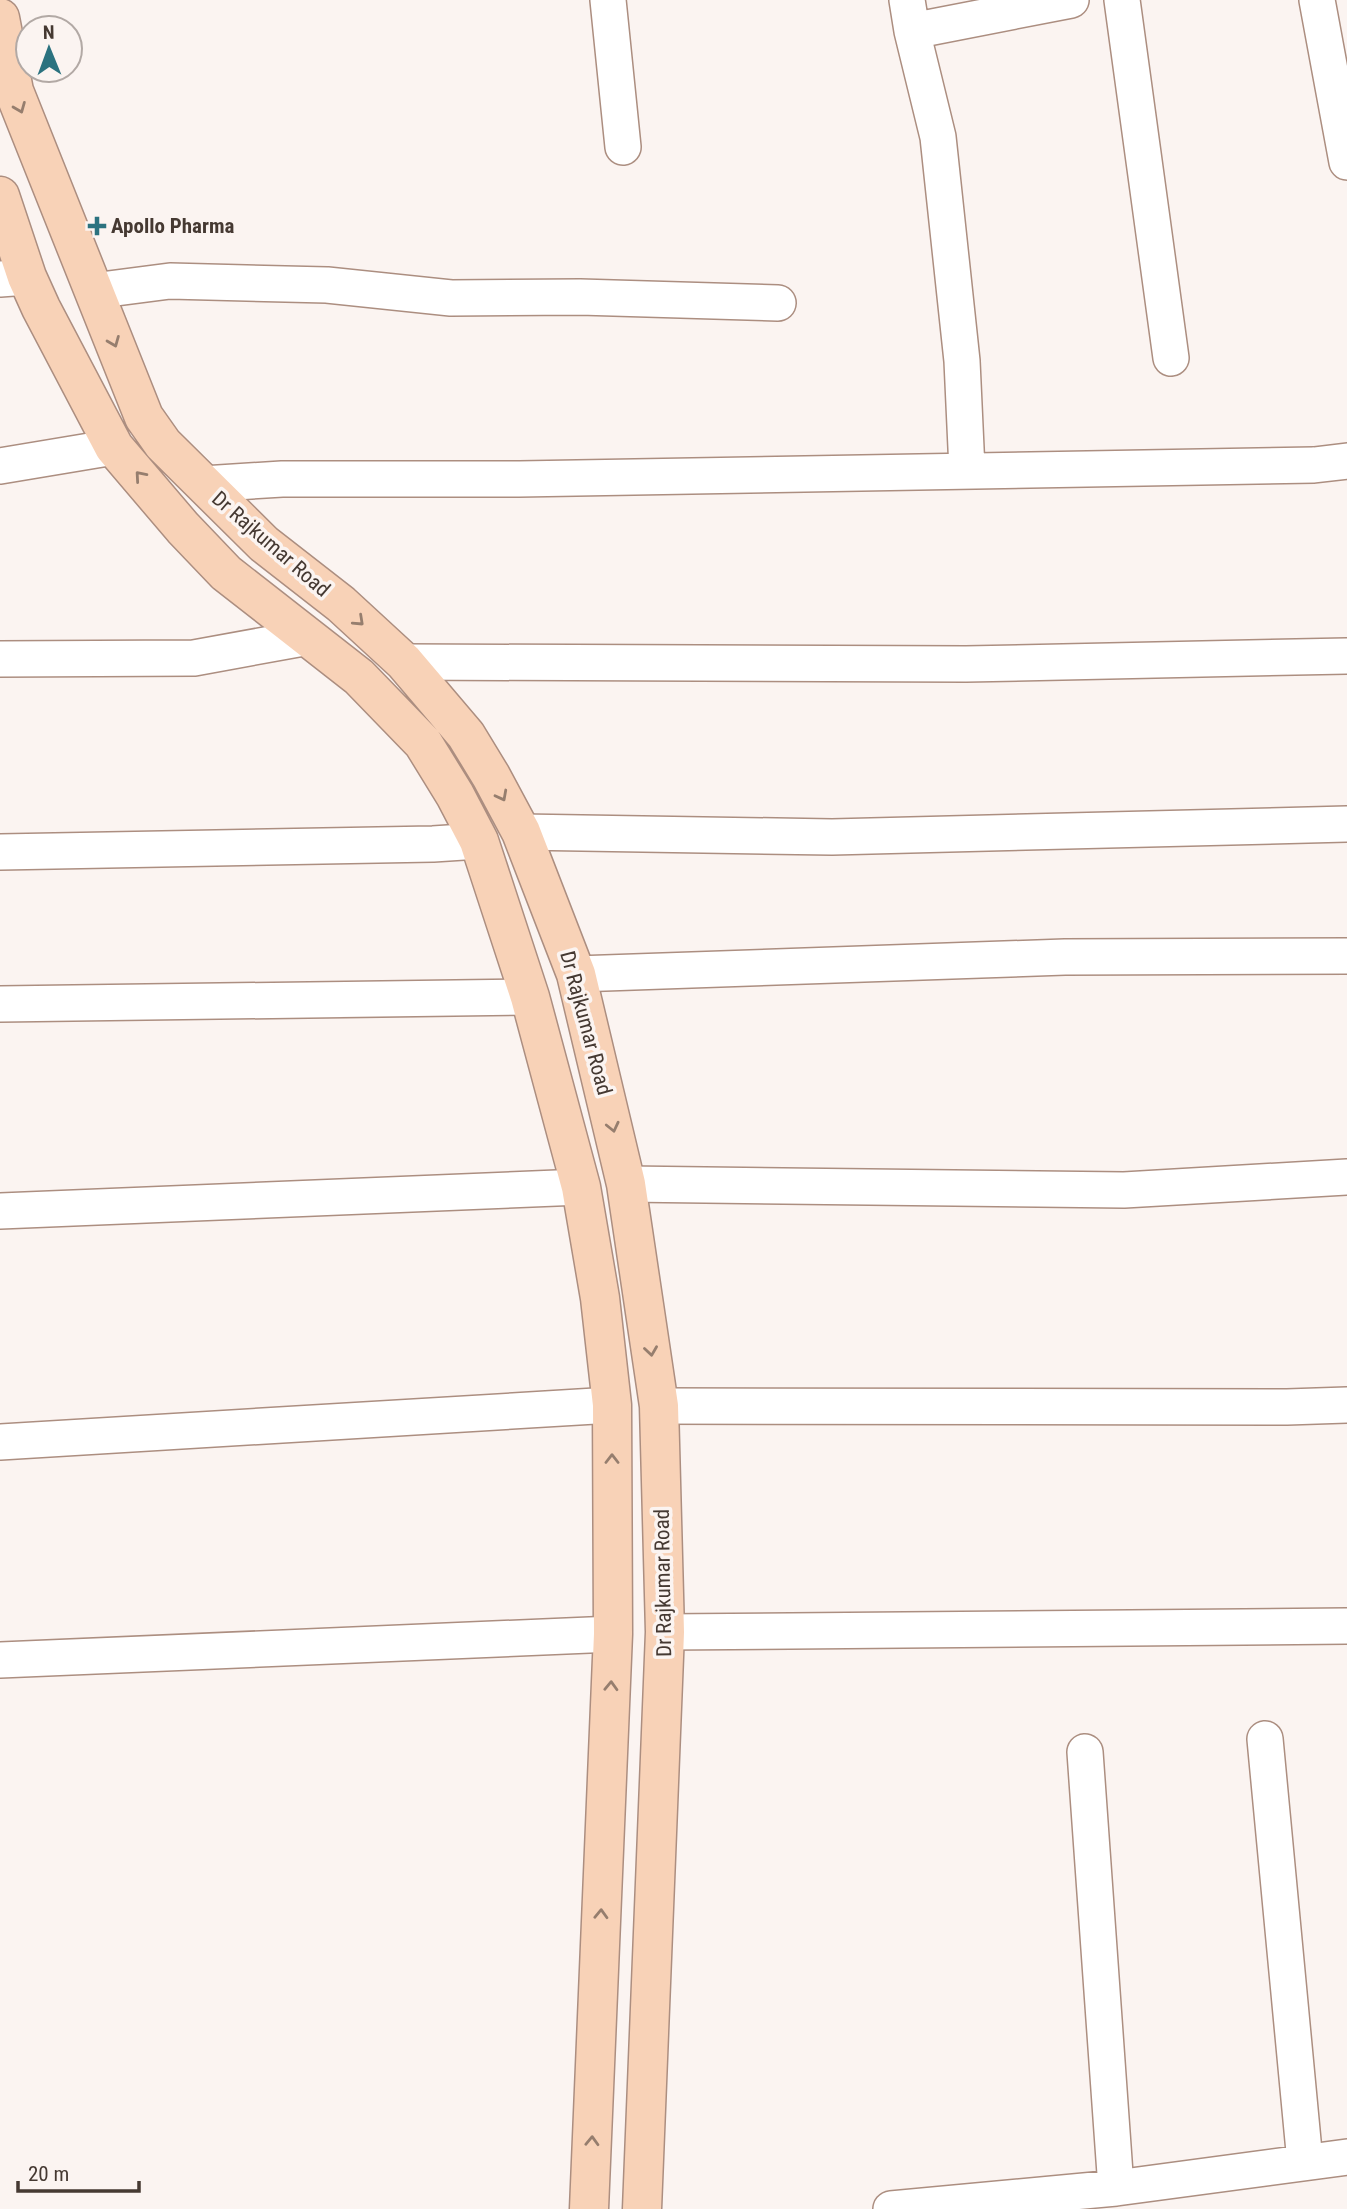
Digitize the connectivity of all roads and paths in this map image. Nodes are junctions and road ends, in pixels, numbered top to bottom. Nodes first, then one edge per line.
1 (608, 0) edge
2 (1071, 0) edge
3 (1122, 0) edge
4 (1317, 0) edge
5 (910, 15) edge
6 (0, 18) edge
7 (623, 147) dead end
8 (1347, 162) edge
9 (0, 196) edge
10 (14, 278) edge
11 (93, 291) junction
12 (778, 303) dead end
13 (1171, 358) dead end
14 (114, 447) junction
15 (1347, 461) edge
16 (0, 466) edge
17 (967, 470) junction
18 (203, 484) junction
19 (309, 637) junction
20 (1347, 656) edge
21 (0, 659) edge
22 (404, 662) junction
23 (1347, 824) edge
24 (521, 832) junction
25 (479, 841) junction
26 (0, 852) edge
27 (1347, 956) edge
28 (576, 974) junction
29 (530, 997) junction
30 (0, 1004) edge
31 (1347, 1178) edge
32 (626, 1184) junction
33 (581, 1187) junction
34 (0, 1211) edge
35 (612, 1405) junction
36 (1347, 1405) edge
37 (659, 1406) junction
38 (0, 1441) edge
39 (1347, 1626) edge
40 (665, 1632) junction
41 (613, 1634) junction
42 (0, 1660) edge
43 (1265, 1739) dead end
44 (1085, 1752) dead end
45 (1347, 2157) edge
46 (1305, 2162) junction
47 (1116, 2188) junction
48 (589, 2209) edge
49 (642, 2209) edge
50 (891, 2209) edge

1 - 7 street
2 - 5 street
3 - 13 street
4 - 8 street
5 - 17 street
6 -> 11 main road, Dr Rajkumar Road
9 - 10 main road
10 - 14 main road
11 - 12 street
11 -> 18 main road, Dr Rajkumar Road
14 - 16 street
19 -> 14 main road
15 - 17 street
17 - 18 street
18 -> 22 main road, Dr Rajkumar Road
19 - 21 street
19 - 25 main road
20 - 22 street
22 -> 24 main road, Dr Rajkumar Road
23 - 24 street
24 - 28 main road, Dr Rajkumar Road
25 - 26 street
25 - 29 main road
27 - 28 street
28 -> 32 main road, Dr Rajkumar Road
29 - 30 street
29 - 33 main road
31 - 32 street
32 -> 37 main road, Dr Rajkumar Road
33 - 34 street
33 - 35 main road
35 - 38 street
41 -> 35 main road
36 - 37 street
37 - 40 main road, Dr Rajkumar Road
39 - 40 street
40 - 49 main road, Dr Rajkumar Road
41 - 42 street
48 -> 41 main road
43 - 46 street
44 - 47 street
45 - 46 street
46 - 47 street
47 - 50 street

